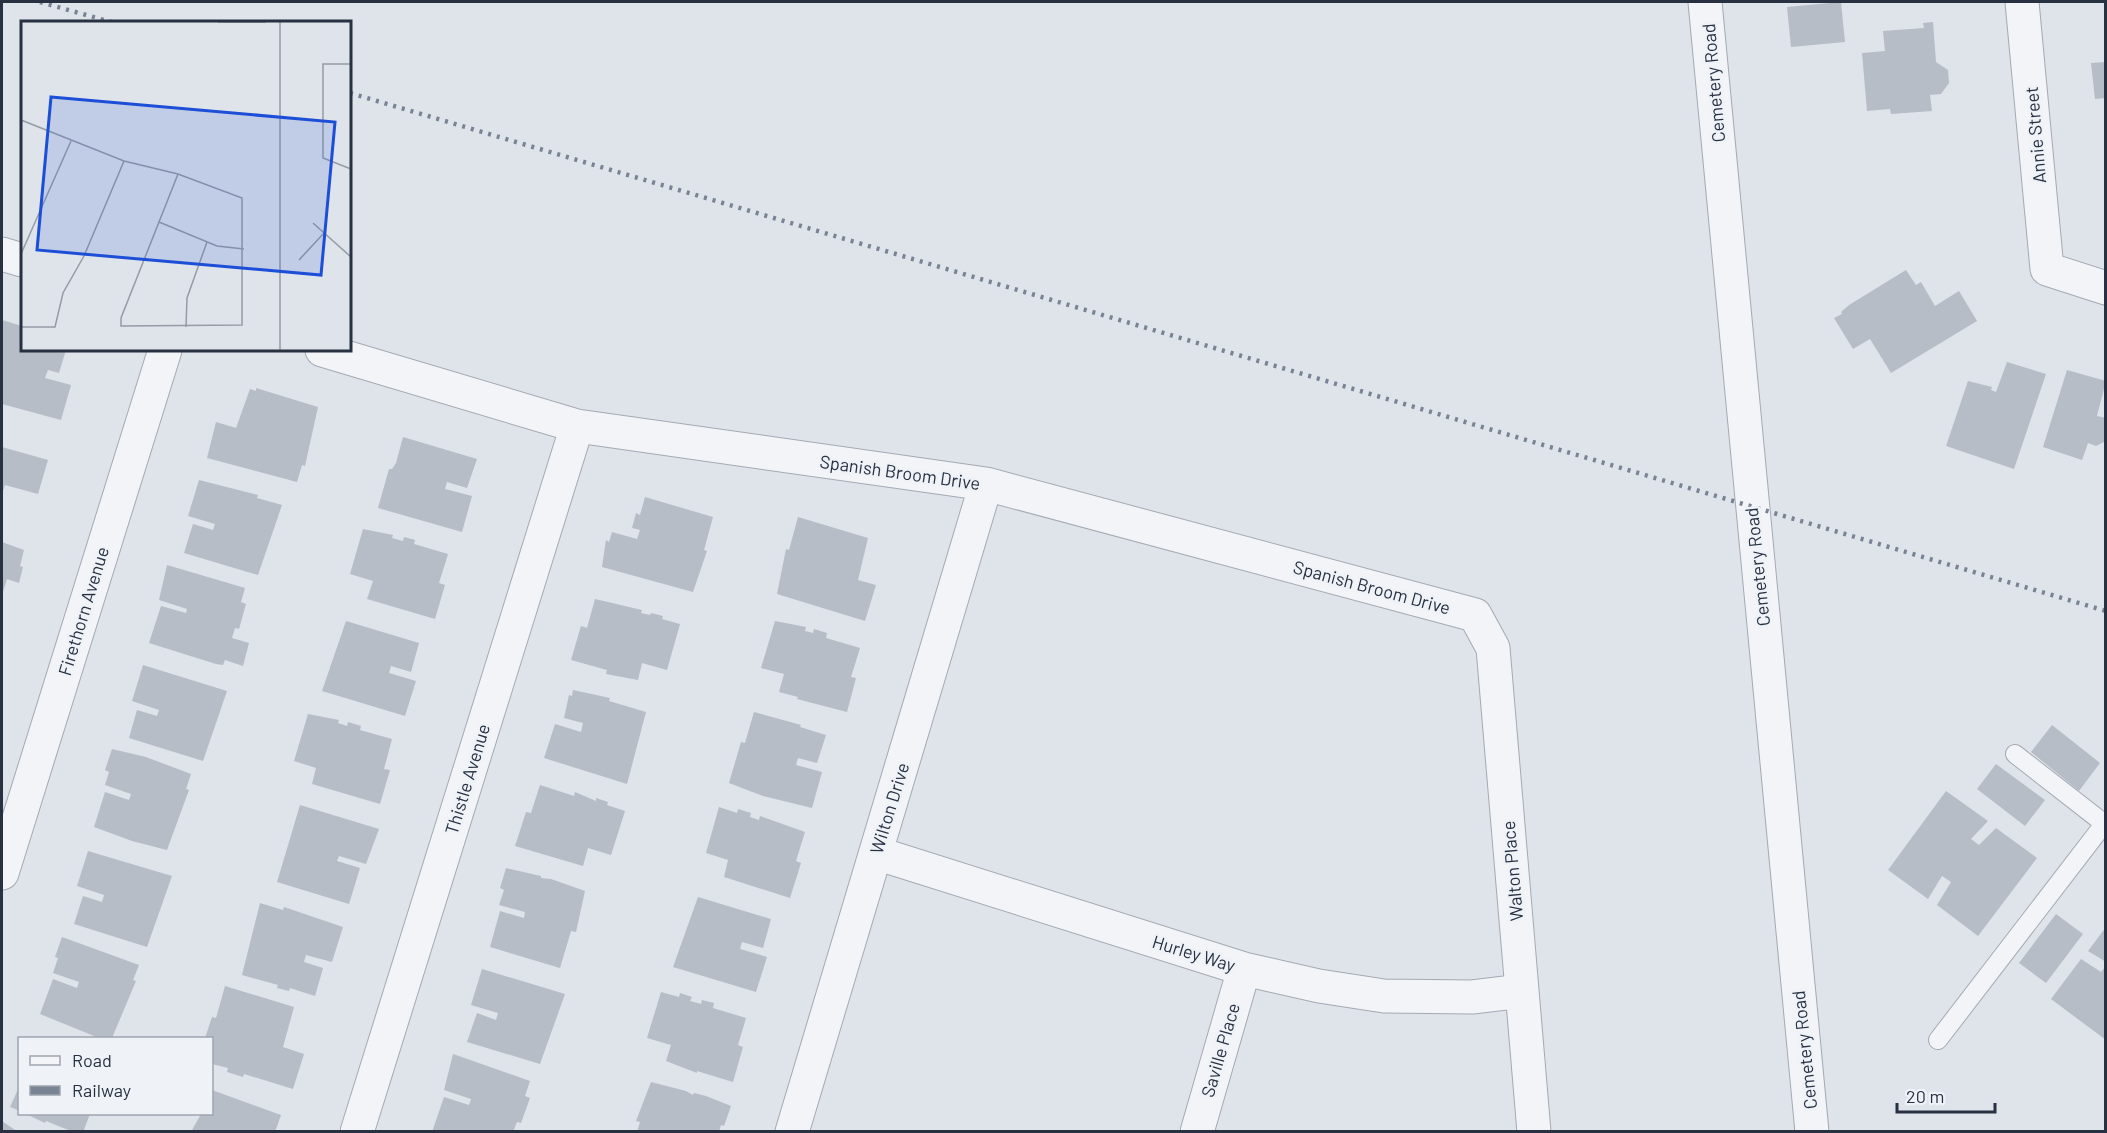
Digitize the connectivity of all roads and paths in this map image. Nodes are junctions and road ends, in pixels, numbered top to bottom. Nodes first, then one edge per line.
1 (1705, 2) edge
2 (2022, 2) edge
3 (2, 254) edge
4 (21, 260) edge
5 (2106, 288) edge
6 (165, 351) edge
7 (325, 351) edge
8 (577, 426) junction
9 (986, 484) junction
10 (1475, 615) joint
11 (2015, 754) dead end
12 (2105, 824) edge
13 (876, 853) junction
14 (2, 873) edge
15 (1244, 969) junction
16 (1522, 991) junction
17 (1938, 1040) dead end
18 (357, 1131) edge
19 (792, 1131) edge
20 (1197, 1131) edge
21 (1534, 1131) edge
22 (1812, 1131) edge

1 - 22 street, Cemetery Road
2 - 5 street, Annie Street
3 - 4 street
6 - 14 street, Firethorn Avenue
7 - 8 street, Spanish Broom Drive
8 - 9 street, Spanish Broom Drive
8 - 18 street, Thistle Avenue
9 - 10 street, Spanish Broom Drive
9 - 13 street, Wilton Drive
10 - 16 street, Walton Place
11 - 12 lane
12 - 17 lane
13 - 15 street, Hurley Way
13 - 19 street, Wilton Drive
15 - 16 street, Hurley Way
15 - 20 street, Saville Place
16 - 21 street, Walton Place

